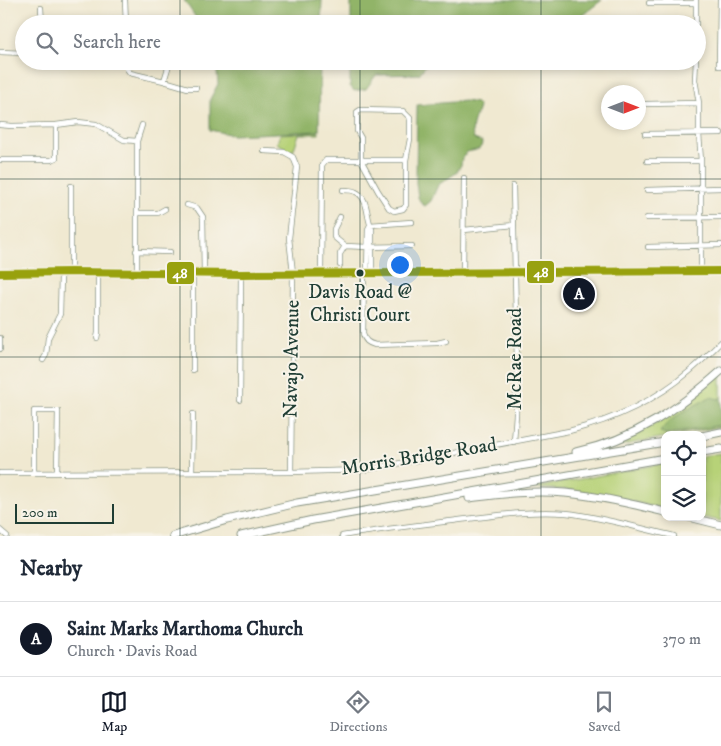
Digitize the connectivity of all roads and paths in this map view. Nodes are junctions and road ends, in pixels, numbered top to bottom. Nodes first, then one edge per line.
1 (125, 0) edge
2 (720, 0) edge
3 (696, 2) edge
4 (649, 3) dead end
5 (41, 8) dead end
6 (41, 15) edge
7 (126, 15) edge
8 (696, 15) edge
9 (0, 52) edge
10 (15, 53) edge
11 (721, 66) edge
12 (128, 70) edge
13 (167, 70) edge
14 (696, 70) edge
15 (164, 81) junction
16 (196, 88) dead end
17 (699, 103) junction
18 (646, 104) dead end
19 (0, 124) edge
20 (56, 125) junction
21 (142, 125) dead end
22 (721, 133) edge
23 (646, 134) dead end
24 (699, 134) junction
25 (137, 141) junction
26 (264, 151) dead end
27 (0, 160) edge
28 (361, 160) junction
29 (406, 160) junction
30 (701, 160) junction
31 (647, 161) dead end
32 (464, 178) dead end
33 (71, 186) dead end
34 (513, 186) dead end
35 (721, 188) edge
36 (701, 189) junction
37 (343, 190) dead end
38 (647, 190) dead end
39 (187, 205) dead end
40 (165, 209) dead end
41 (137, 213) junction
42 (340, 217) dead end
43 (721, 217) edge
44 (647, 218) dead end
45 (701, 218) junction
46 (412, 222) dead end
47 (370, 225) junction
48 (514, 225) junction
49 (464, 230) junction
50 (721, 245) edge
51 (345, 246) junction
52 (412, 246) dead end
53 (648, 246) dead end
54 (701, 246) junction
55 (370, 247) junction
56 (136, 251) junction
57 (170, 252) dead end
58 (340, 265) dead end
59 (701, 271) junction
60 (721, 271) edge
61 (71, 272) junction
62 (98, 272) junction
63 (137, 272) junction
64 (0, 273) edge
65 (193, 273) junction
66 (204, 273) junction
67 (293, 273) junction
68 (321, 273) junction
69 (368, 273) junction
70 (463, 273) junction
71 (515, 273) junction
72 (241, 274) junction
73 (0, 338) edge
74 (97, 338) dead end
75 (446, 341) dead end
76 (721, 342) edge
77 (0, 349) edge
78 (43, 360) dead end
79 (193, 370) dead end
80 (721, 371) edge
81 (240, 400) dead end
82 (193, 414) dead end
83 (721, 432) edge
84 (706, 435) edge
85 (514, 442) junction
86 (661, 443) edge
87 (721, 449) edge
88 (706, 451) edge
89 (661, 459) edge
90 (513, 467) junction
91 (192, 472) junction
92 (291, 472) junction
93 (0, 473) edge
94 (34, 473) junction
95 (57, 473) junction
96 (408, 504) junction
97 (661, 511) edge
98 (704, 521) edge
99 (720, 525) edge
100 (0, 530) edge
101 (7, 536) edge
102 (173, 536) edge
103 (241, 536) edge
104 (342, 536) edge
105 (674, 536) edge

1 - 7 street
2 - 11 street
3 - 4 street
3 - 8 street
5 - 6 street
9 - 10 street
12 - 15 street
13 - 15 street
14 - 17 street
15 - 16 street
17 - 18 street
17 - 24 street
19 - 20 street
20 - 25 street
20 - 27 street
21 - 25 street
22 - 24 street
23 - 24 street
24 - 30 street
25 - 41 street
26 - 67 street, Navajo Avenue
28 - 29 street
28 - 29 street
28 - 29 street
28 - 68 street
30 - 31 street
30 - 36 street
32 - 49 street
33 - 61 street
34 - 48 street, McRae Road
35 - 36 street
36 - 38 street
36 - 45 street
37 - 47 street
39 - 66 street
40 - 41 street
41 - 56 street
42 - 51 street
43 - 45 street
44 - 45 street
45 - 54 street
46 - 47 street
47 - 55 street
48 - 49 street
48 - 71 street, McRae Road
49 - 70 street
50 - 54 street
51 - 55 street
51 - 58 street
52 - 55 street
53 - 54 street
54 - 59 street
55 - 69 street
56 - 57 street
56 - 63 street
59 - 60 street
59 - 71 street
61 - 62 street
61 - 64 street
61 - 78 street
62 - 63 street
62 - 74 street
63 - 65 street
65 - 66 street
65 - 79 street
66 - 72 street
67 - 68 street
67 - 72 street
67 - 92 street, Navajo Avenue
68 - 69 street
69 - 70 street
69 - 75 street
70 - 71 street
71 - 85 street, McRae Road
72 - 81 street
73 - 77 street
76 - 85 street, Morris Bridge Road
80 - 90 highway
82 - 91 street
83 - 84 highway
85 - 92 street, Morris Bridge Road
86 - 90 highway
87 - 88 highway
89 - 96 highway
90 - 102 highway
91 - 92 street, Morris Bridge Road
91 - 95 street, Morris Bridge Road
93 - 94 street, Morris Bridge Road
94 - 95 street, Morris Bridge Road
94 - 95 street
96 - 97 highway
96 - 103 highway
98 - 99 highway
100 - 101 street
104 - 105 street

